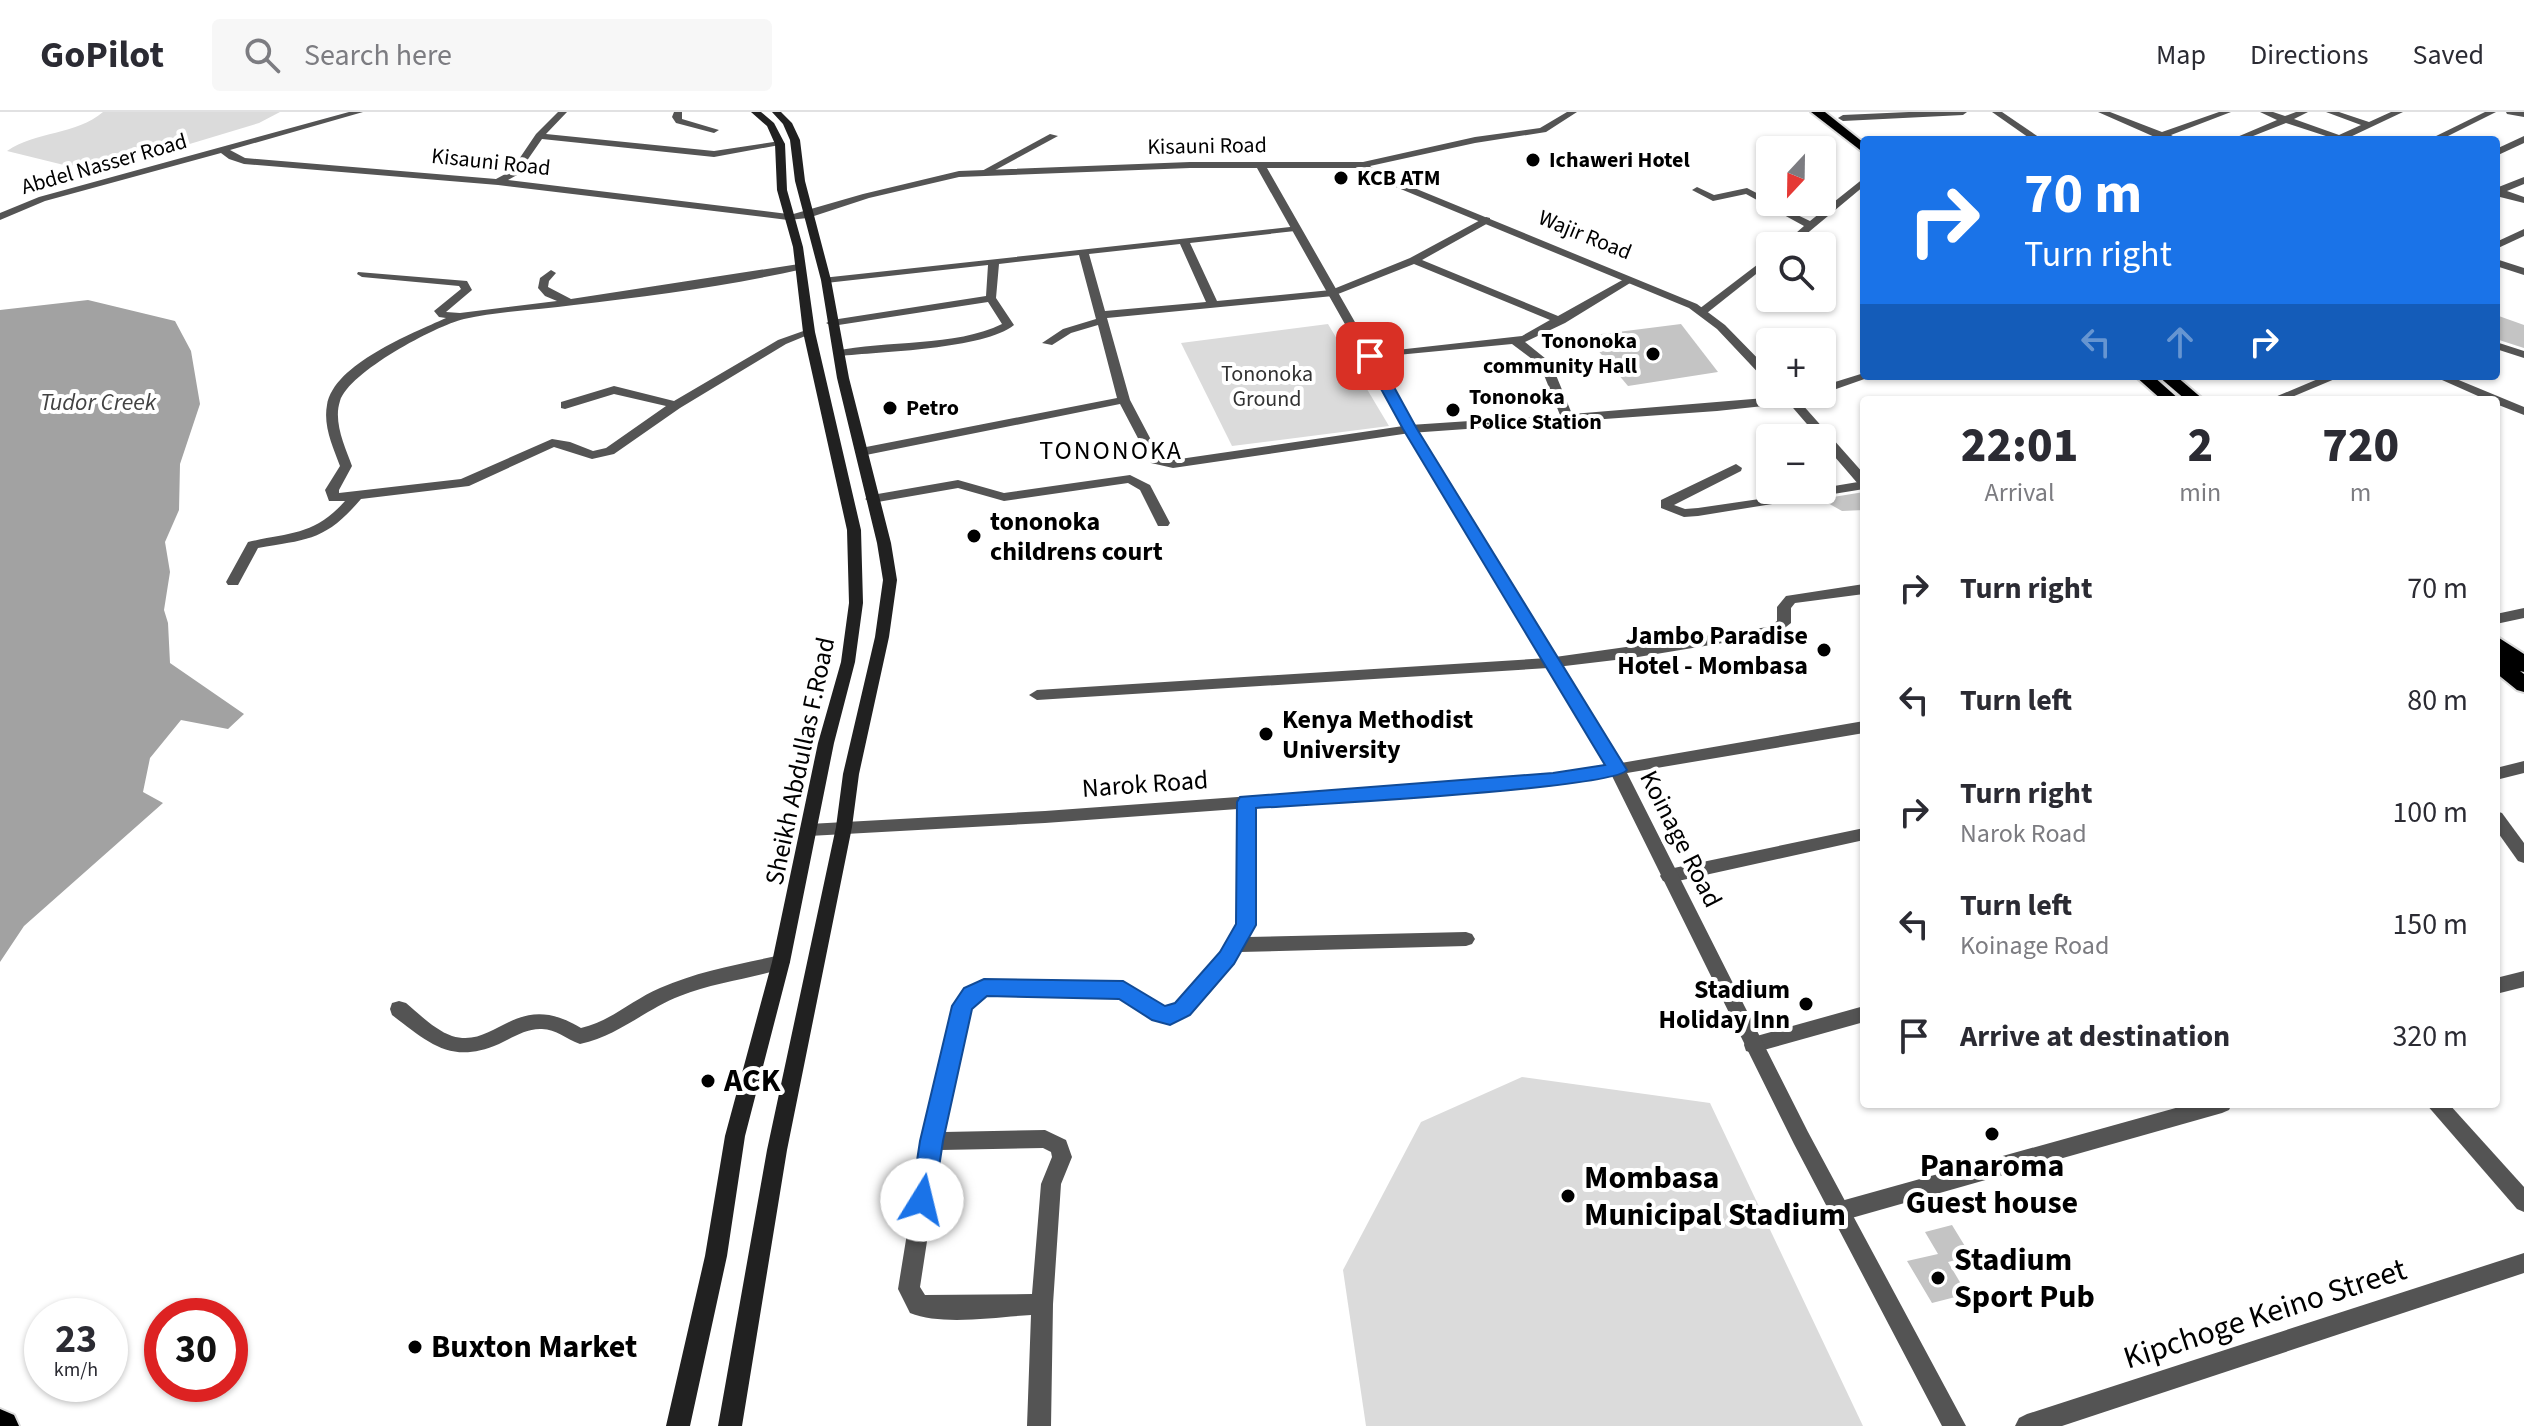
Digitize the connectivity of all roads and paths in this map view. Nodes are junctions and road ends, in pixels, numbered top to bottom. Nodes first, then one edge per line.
1 (359, 112) edge
2 (563, 112) edge
3 (678, 112) edge
4 (755, 112) edge
5 (776, 112) edge
6 (1573, 112) edge
7 (1817, 112) edge
8 (1963, 112) edge
9 (1996, 112) edge
10 (2102, 112) edge
11 (2227, 112) edge
12 (2264, 112) edge
13 (2304, 112) edge
14 (2330, 112) edge
15 (2399, 112) edge
16 (2492, 112) edge
17 (2510, 112) edge
18 (2524, 114) edge
19 (1839, 115) edge
20 (2136, 116) dead end
21 (2285, 119) junction
22 (2125, 121) junction
23 (2369, 125) junction
24 (714, 130) dead end
25 (539, 136) junction
26 (1053, 136) dead end
27 (1866, 136) edge
28 (2032, 136) edge
29 (2156, 136) edge
30 (2161, 136) edge
31 (2245, 136) edge
32 (2332, 136) edge
33 (2346, 136) edge
34 (2441, 136) edge
35 (2524, 139) edge
36 (780, 144) junction
37 (1860, 146) edge
38 (224, 150) junction
39 (2500, 151) edge
40 (1363, 165) junction
41 (1261, 166) junction
42 (985, 172) junction
43 (514, 173) junction
44 (2524, 180) edge
45 (498, 182) junction
46 (1860, 184) edge
47 (519, 185) junction
48 (1697, 190) dead end
49 (2500, 191) edge
50 (2500, 193) edge
51 (2524, 200) edge
52 (25, 204) junction
53 (0, 208) edge
54 (807, 211) junction
55 (787, 214) junction
56 (0, 217) edge
57 (1486, 220) junction
58 (1811, 226) junction
59 (1295, 228) junction
60 (1804, 232) edge
61 (2524, 232) edge
62 (1184, 241) junction
63 (2500, 244) edge
64 (1084, 254) junction
65 (1414, 260) junction
66 (994, 261) junction
67 (2500, 263) edge
68 (799, 267) junction
69 (1756, 269) edge
70 (2524, 272) edge
71 (551, 273) dead end
72 (362, 274) dead end
73 (826, 280) junction
74 (1630, 280) junction
75 (1333, 293) junction
76 (991, 298) junction
77 (568, 301) junction
78 (1213, 304) junction
79 (1703, 311) junction
80 (460, 316) junction
81 (1102, 318) junction
82 (1561, 321) junction
83 (832, 323) junction
84 (809, 332) junction
85 (1516, 341) junction
86 (1048, 343) dead end
87 (2500, 346) edge
88 (839, 353) junction
89 (2524, 355) edge
90 (1370, 356) junction
91 (1756, 364) edge
92 (1860, 378) edge
93 (2148, 380) edge
94 (2171, 380) edge
95 (2326, 380) edge
96 (2449, 380) edge
97 (1836, 386) edge
98 (2167, 396) edge
99 (2191, 396) edge
100 (2284, 396) edge
101 (2488, 396) edge
102 (1756, 399) edge
103 (1124, 400) junction
104 (2500, 401) edge
105 (565, 405) dead end
106 (676, 405) junction
107 (1800, 408) edge
108 (2524, 411) edge
109 (1568, 418) junction
110 (1410, 429) junction
111 (861, 452) junction
112 (1736, 468) dead end
113 (1860, 479) edge
114 (1860, 485) edge
115 (356, 496) junction
116 (872, 499) junction
117 (1163, 523) dead end
118 (233, 582) dead end
119 (1860, 590) edge
120 (2524, 613) edge
121 (2500, 618) edge
122 (2500, 653) edge
123 (2500, 655) edge
124 (1550, 663) junction
125 (2524, 665) edge
126 (2524, 685) edge
127 (1037, 695) dead end
128 (1860, 728) edge
129 (2524, 767) edge
130 (1617, 770) junction
131 (2500, 773) edge
132 (1247, 802) junction
133 (2500, 823) edge
134 (844, 827) junction
135 (809, 830) junction
136 (1860, 835) edge
137 (2524, 856) edge
138 (1669, 876) junction
139 (1466, 939) dead end
140 (1237, 945) junction
141 (781, 962) junction
142 (2524, 979) edge
143 (2500, 985) edge
144 (399, 1009) dead end
145 (1860, 1015) edge
146 (1753, 1045) junction
147 (2208, 1108) edge
148 (2440, 1108) edge
149 (932, 1141) junction
150 (2524, 1202) edge
151 (1841, 1211) junction
152 (2524, 1263) edge
153 (1042, 1304) junction
154 (678, 1426) edge
155 (730, 1426) edge
156 (1039, 1426) edge
157 (1954, 1426) edge
158 (2027, 1426) edge

1 - 38 street, Abdel Nasser Road
2 - 25 street
3 - 24 street
4 - 36 main road
5 - 54 main road, Sheikh Abdullas F.Road
6 - 40 street, Kisauni Road
7 - 37 highway
8 - 19 street
9 - 28 street
10 - 22 street
11 - 30 street
12 - 21 street
13 - 21 street
14 - 23 street
15 - 23 street
16 - 34 street
17 - 18 street
19 - 27 highway
20 - 22 street
21 - 31 street
21 - 32 street
22 - 29 street
23 - 33 street
25 - 36 street
25 - 43 street
26 - 42 street
35 - 39 street
36 - 55 main road, Sheikh Abdullas F.Road
38 - 45 street, Kisauni Road
38 - 52 street, Abdel Nasser Road
40 - 41 street, Kisauni Road
40 - 57 street, Wajir Road
41 - 42 street, Kisauni Road
41 - 59 street, Koinage Road
42 - 54 street, Kisauni Road
43 - 45 street
43 - 47 street
44 - 49 street
45 - 47 street, Kisauni Road
46 - 58 street
47 - 55 street, Kisauni Road
48 - 58 street
50 - 51 street
52 - 53 street
52 - 56 street, Abdel Nasser Road
54 - 55 street, Kisauni Road
54 - 73 main road, Sheikh Abdullas F.Road
55 - 68 main road, Sheikh Abdullas F.Road
57 - 65 street
57 - 74 street, Wajir Road
58 - 60 street
59 - 62 street
59 - 75 street, Koinage Road
61 - 63 street
62 - 64 street
62 - 78 street
64 - 66 street
64 - 81 street
65 - 75 street
65 - 82 street
66 - 73 street
66 - 76 street
67 - 70 street
68 - 77 street
68 - 84 main road, Sheikh Abdullas F.Road
69 - 79 street
71 - 77 street
72 - 80 street
73 - 83 main road, Sheikh Abdullas F.Road
74 - 79 street, Wajir Road
74 - 82 street
75 - 78 street
75 - 90 street, Koinage Road
76 - 83 street
76 - 88 street
77 - 80 street
78 - 81 street
79 - 91 street, Wajir Road
80 - 115 street
81 - 86 street
81 - 103 street
82 - 85 street
83 - 88 main road, Sheikh Abdullas F.Road
84 - 106 street
84 - 135 main road, Sheikh Abdullas F.Road
85 - 90 street
85 - 109 street
87 - 89 street
88 - 111 main road, Sheikh Abdullas F.Road
90 - 110 street, Koinage Road
92 - 97 street
93 - 98 highway
94 - 99 highway
95 - 100 street
96 - 101 street
102 - 109 street
103 - 110 street
103 - 111 street
104 - 108 street
105 - 106 street
106 - 115 street
107 - 113 street
109 - 110 street
110 - 124 street, Koinage Road
111 - 116 main road, Sheikh Abdullas F.Road
112 - 114 street
115 - 118 street
116 - 117 street
116 - 134 main road, Sheikh Abdullas F.Road
119 - 124 street
120 - 121 street
122 - 125 highway
123 - 126 highway
124 - 127 street
124 - 130 street, Koinage Road
128 - 130 street, Narok Road
129 - 131 street
130 - 132 street, Narok Road
130 - 138 street, Koinage Road
132 - 134 street, Narok Road
132 - 140 street
133 - 137 street
134 - 135 street, Narok Road
134 - 155 main road, Sheikh Abdullas F.Road
135 - 141 main road, Sheikh Abdullas F.Road
136 - 138 street
138 - 146 street, Koinage Road
139 - 140 street
140 - 149 street
141 - 144 street
141 - 154 main road, Sheikh Abdullas F.Road
142 - 143 street
145 - 146 street
146 - 151 street, Koinage Road
147 - 151 street
148 - 150 street
149 - 153 street
149 - 153 street
151 - 157 street, Koinage Road
152 - 158 street, Kipchoge Keino Street
153 - 156 street

